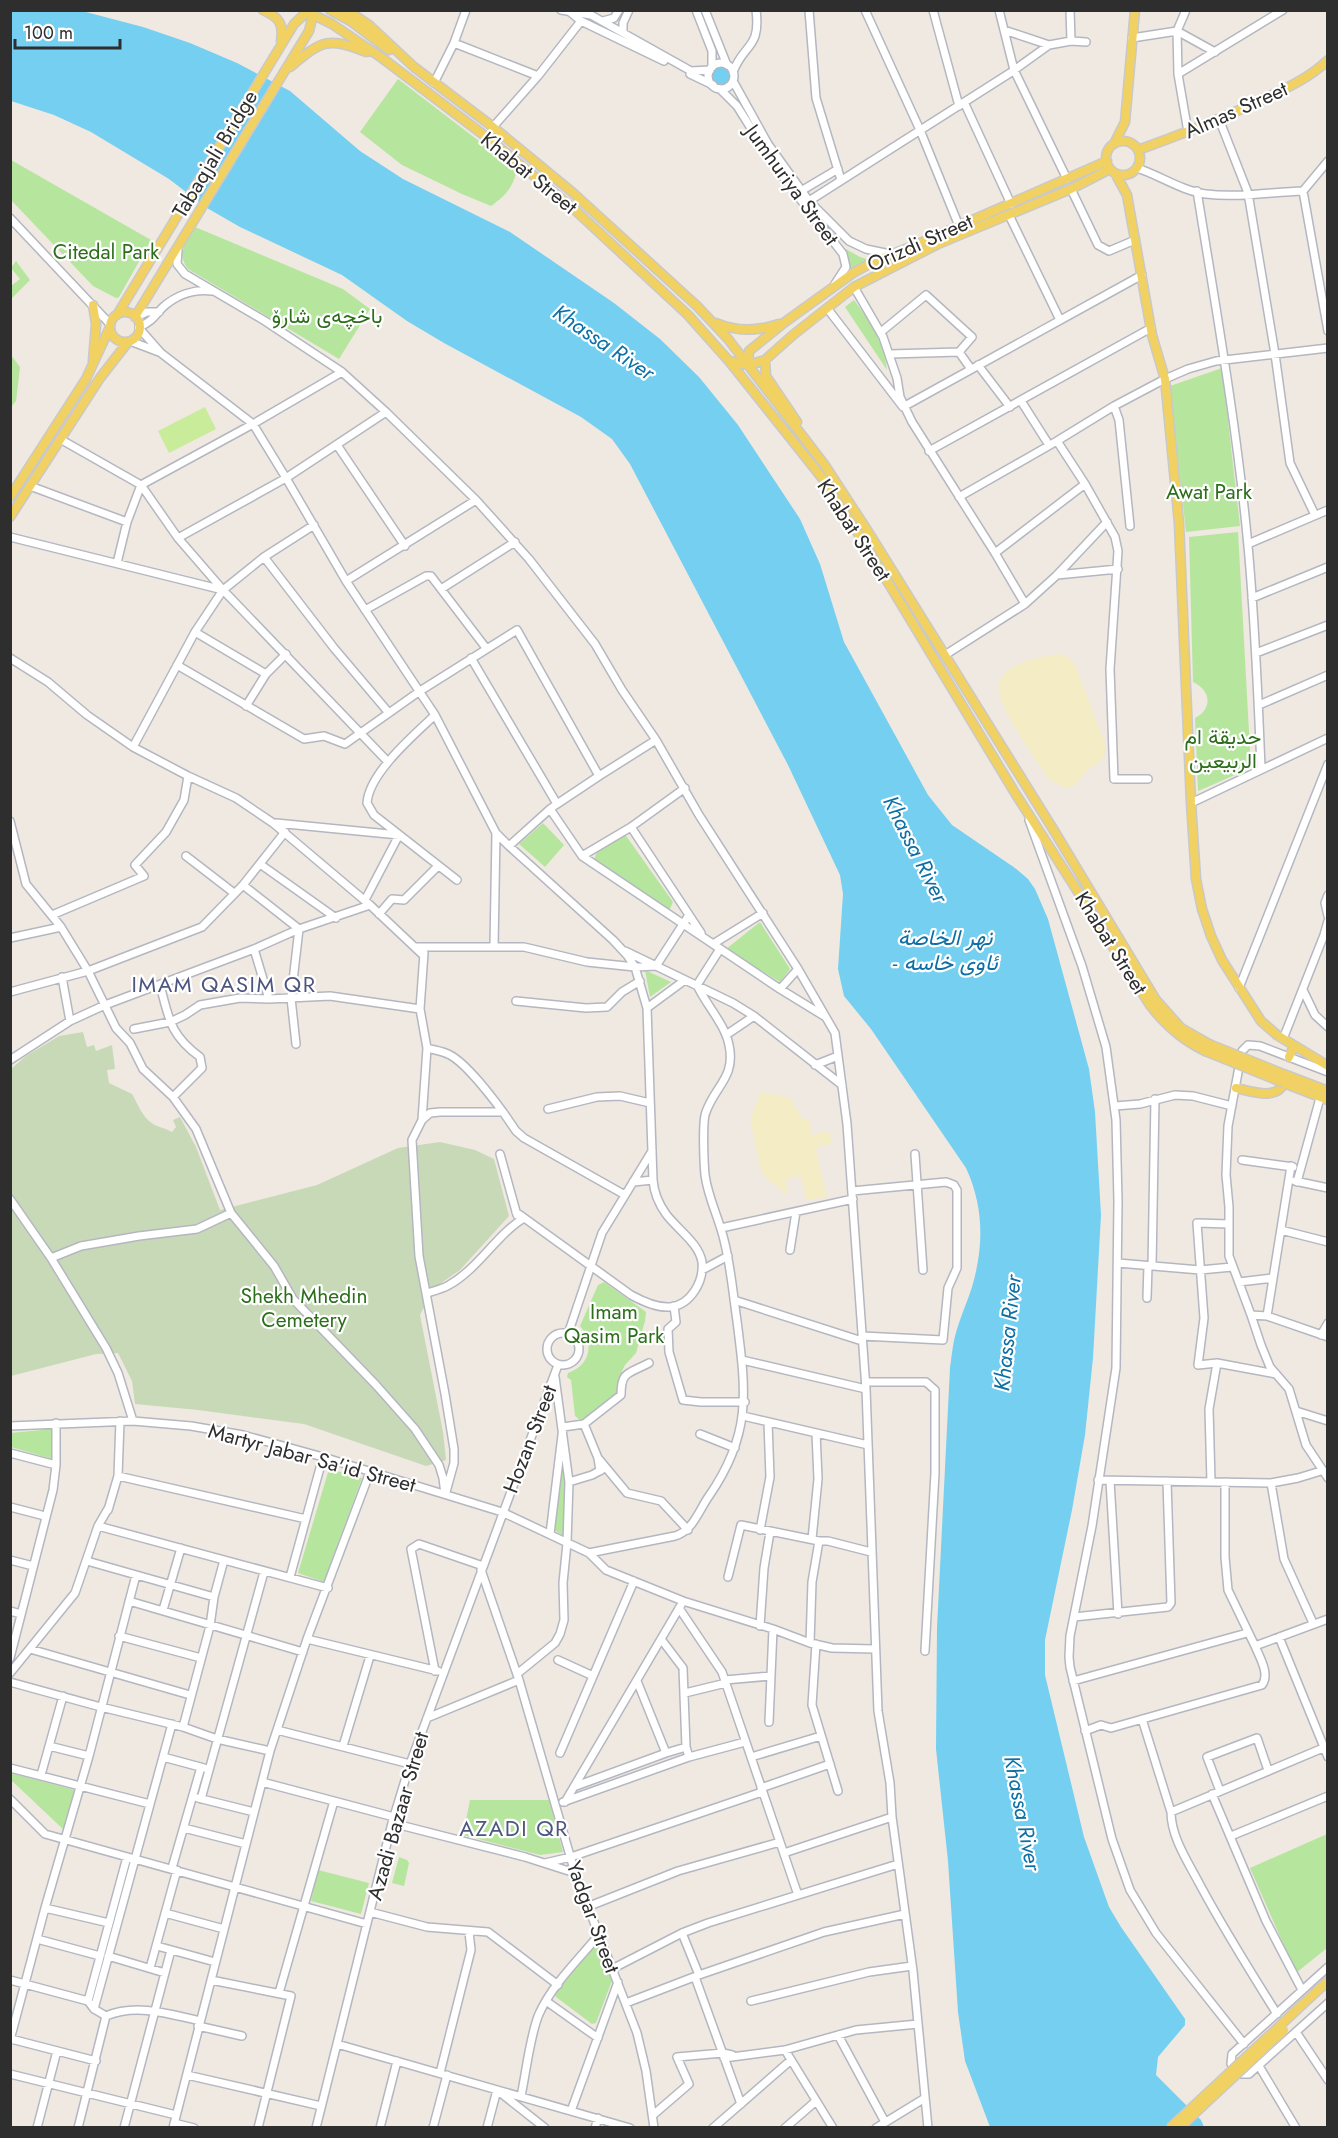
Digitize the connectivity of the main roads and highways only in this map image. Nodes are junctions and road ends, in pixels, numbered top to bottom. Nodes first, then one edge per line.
1 (263, 10) edge
2 (330, 10) edge
3 (347, 10) edge
4 (358, 10) edge
5 (1135, 10) edge
6 (308, 12) edge
7 (369, 25) junction
8 (280, 46) junction
9 (382, 58) junction
10 (1328, 60) edge
11 (414, 67) junction
12 (284, 73) junction
13 (1125, 122) junction
14 (1114, 144) junction
15 (1135, 147) junction
16 (1111, 167) junction
17 (1134, 170) junction
18 (1128, 195) junction
19 (93, 305) road end
20 (808, 305) junction
21 (117, 315) junction
22 (817, 316) junction
23 (135, 317) junction
24 (711, 321) junction
25 (785, 322) junction
26 (110, 326) junction
27 (129, 342) junction
28 (740, 355) junction
29 (765, 360) junction
30 (732, 362) junction
31 (748, 365) junction
32 (93, 366) junction
33 (750, 379) junction
34 (802, 435) junction
35 (10, 497) edge
36 (10, 517) edge
37 (1294, 1046) junction
38 (1207, 1048) junction
39 (1289, 1058) road end
40 (1328, 1066) edge
41 (1285, 1079) junction
42 (1236, 1088) road end
43 (1328, 1091) edge
44 (1324, 1099) edge
45 (1328, 1981) edge
46 (1328, 1989) edge
47 (1305, 2007) junction
48 (1170, 2127) edge
49 (1179, 2127) edge

1 - 8 main road
2 - 11 main road
3 - 7 main road, Khabat Street
4 - 7 main road
5 - 13 main road
6 - 8 main road, Tabaqjali Bridge
6 - 9 main road, Khabat Street
6 - 12 main road, Tabaqjali Bridge
7 - 11 main road, Khabat Street
8 - 21 main road, Tabaqjali Bridge
9 - 12 main road
9 - 30 main road, Khabat Street
10 - 15 main road, Almas Street
11 - 24 main road, Khabat Street
12 - 23 main road, Tabaqjali Bridge
13 - 14 main road
13 - 15 main road
14 - 15 main road
14 - 16 main road
15 - 17 main road
16 - 17 main road
16 - 18 main road
16 - 20 main road, Orizdi Street
16 - 22 main road, Orizdi Street
17 - 18 main road
18 - 37 main road
19 - 32 main road
20 - 22 main road
20 - 25 main road, Orizdi Street
21 - 23 main road
21 - 26 main road
22 - 29 main road, Orizdi Street
23 - 27 main road
24 - 25 main road
24 - 28 main road, Khabat Street
25 - 31 main road, Orizdi Street
26 - 27 main road
26 - 32 main road
27 - 36 main road
28 - 30 main road
28 - 31 main road, Khabat Street
29 - 31 main road
29 - 34 main road
30 - 31 main road
30 - 33 main road, Khabat Street
31 - 33 main road, Khabat Street
32 - 35 main road
33 - 34 main road, Khabat Street
33 - 38 main road, Khabat Street
34 - 38 main road, Khabat Street
37 - 39 main road
37 - 40 main road
38 - 41 main road, Khabat Street, bridge
41 - 42 main road
41 - 43 main road, Khabat Street
41 - 44 main road, Khabat Street
45 - 47 main road
46 - 47 main road
47 - 48 main road, bridge
47 - 49 main road, bridge

